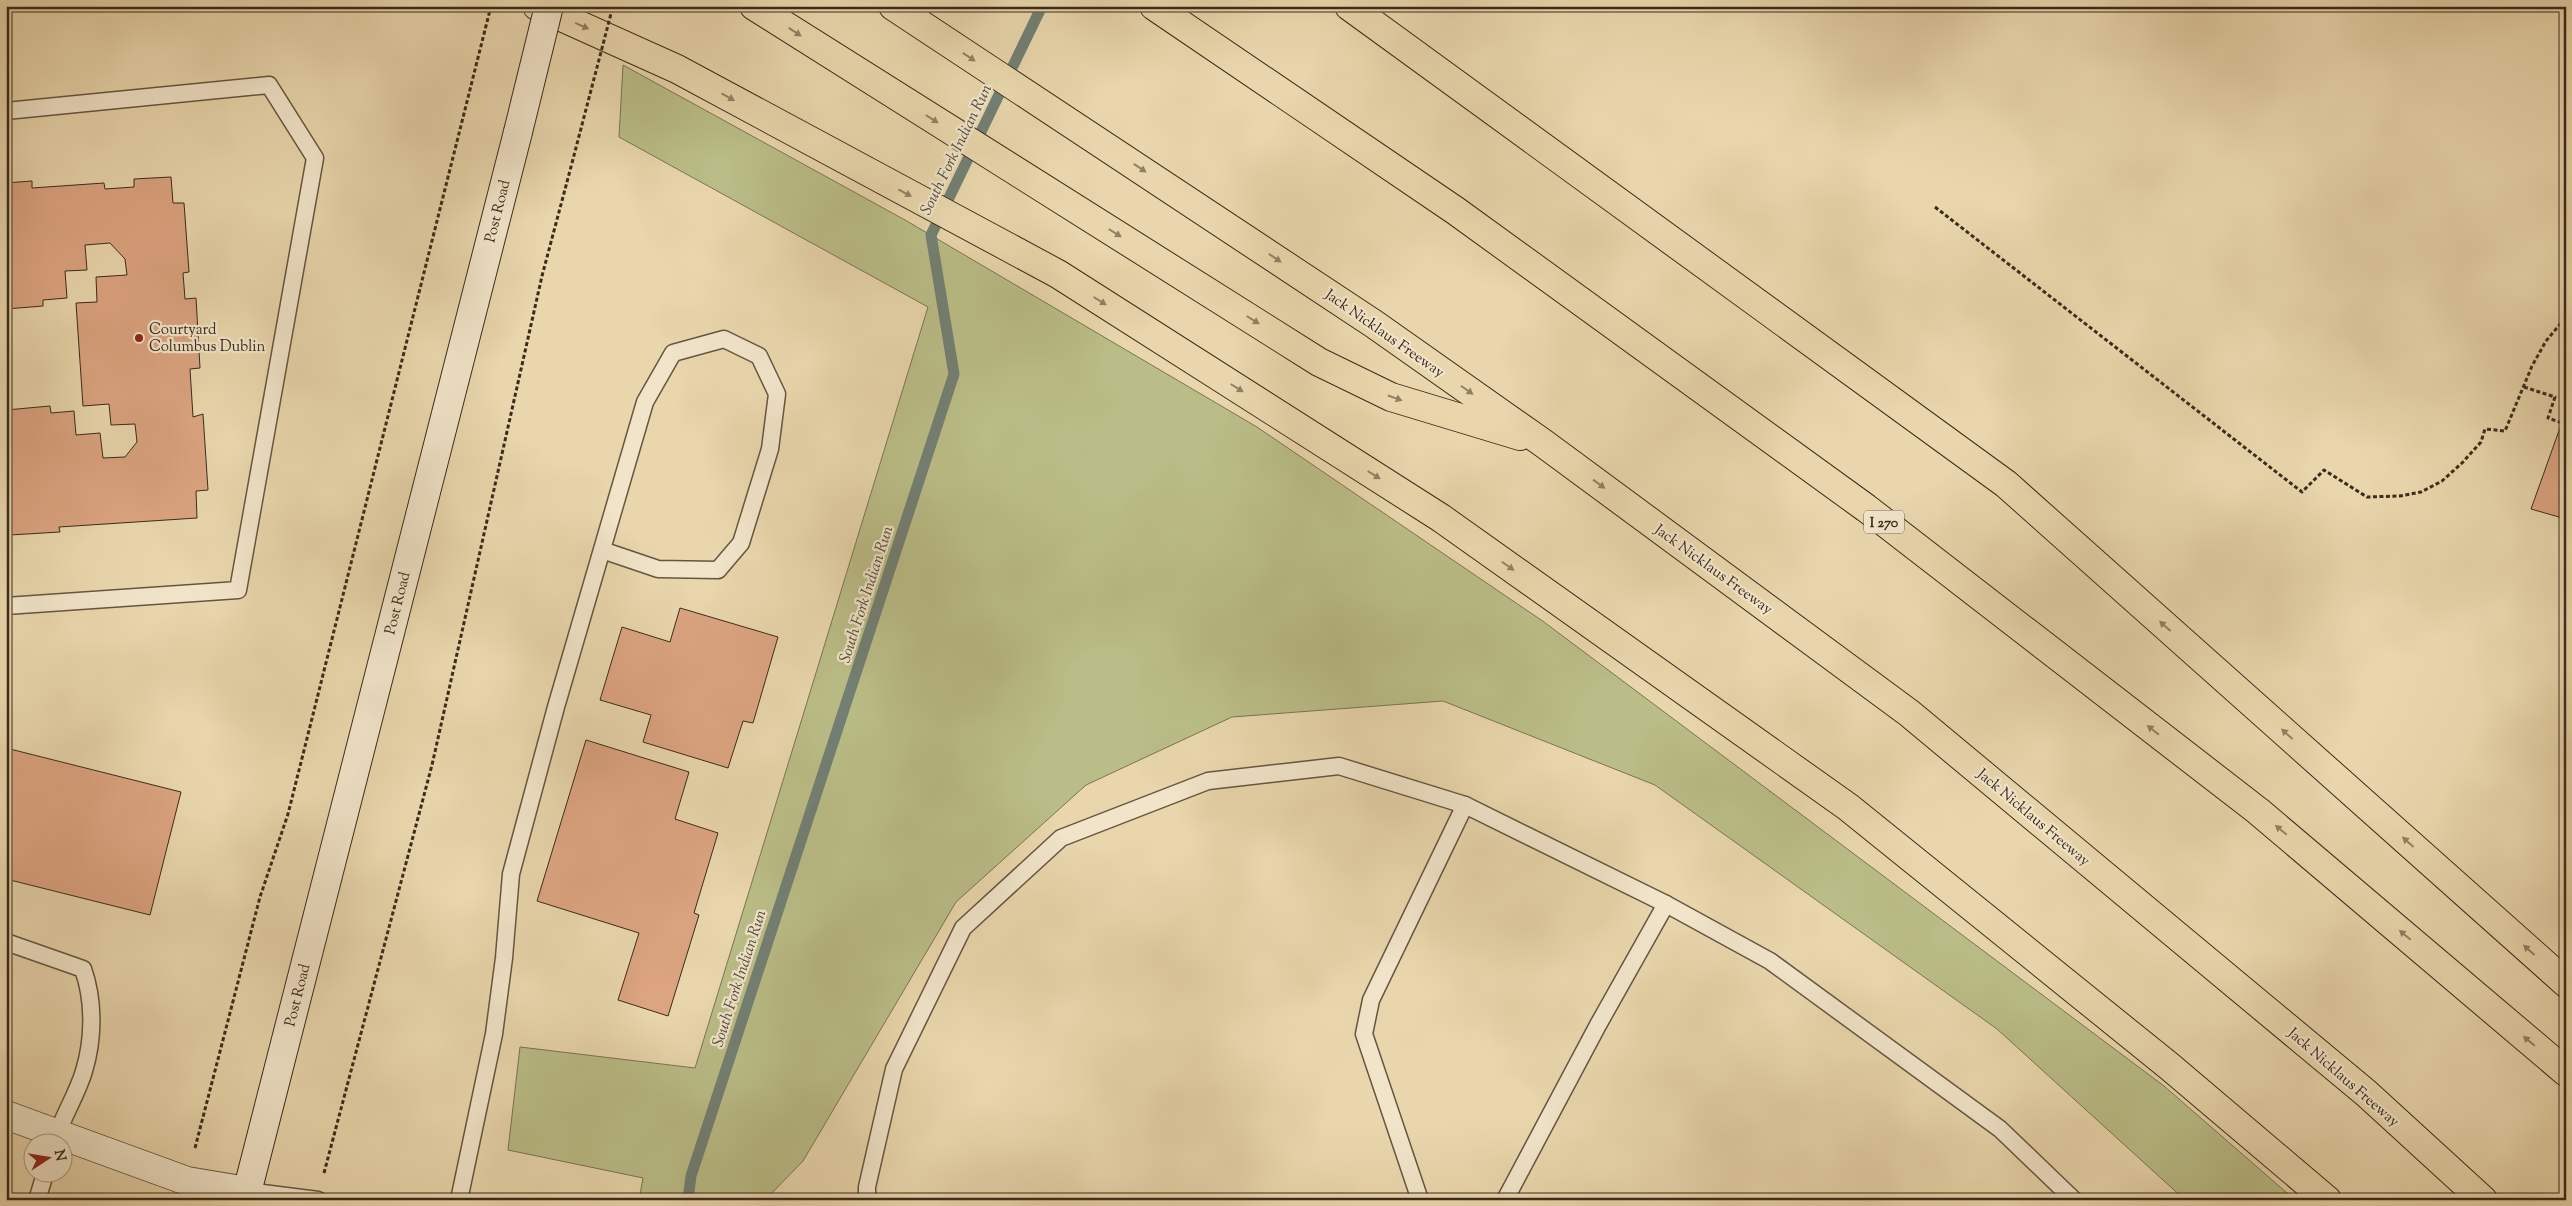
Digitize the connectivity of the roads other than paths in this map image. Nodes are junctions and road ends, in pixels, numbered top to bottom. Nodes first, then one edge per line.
1 (537, 6) edge
2 (549, 6) edge
3 (754, 6) edge
4 (893, 6) edge
5 (1349, 6) edge
6 (1161, 11) edge
7 (6, 111) edge
8 (1543, 443) junction
9 (602, 550) junction
10 (6, 606) edge
11 (1465, 805) junction
12 (1666, 904) junction
13 (6, 942) edge
14 (2566, 983) edge
15 (2566, 1072) edge
16 (6, 1115) edge
17 (46, 1134) edge
18 (58, 1134) edge
19 (72, 1144) edge
20 (42, 1184) edge
21 (246, 1196) edge
22 (37, 1200) edge
23 (318, 1200) edge
24 (459, 1200) edge
25 (867, 1200) edge
26 (1420, 1200) edge
27 (1505, 1200) edge
28 (2074, 1200) edge
29 (2327, 1200) edge
30 (2483, 1200) edge

1 -> 29 highway
2 - 21 main road, Post Road, bridge
3 -> 8 highway
4 -> 8 highway, Jack Nicklaus Freeway
14 -> 5 highway
15 -> 6 highway, I 270
7 - 10 lane
8 -> 30 highway, Jack Nicklaus Freeway
9 - 9 lane
9 - 24 lane
11 - 12 lane
11 - 25 lane
11 - 26 lane
12 - 27 lane
12 - 28 lane
13 - 18 lane
16 - 17 main road
19 - 21 main road
20 - 22 lane
21 - 23 lane

